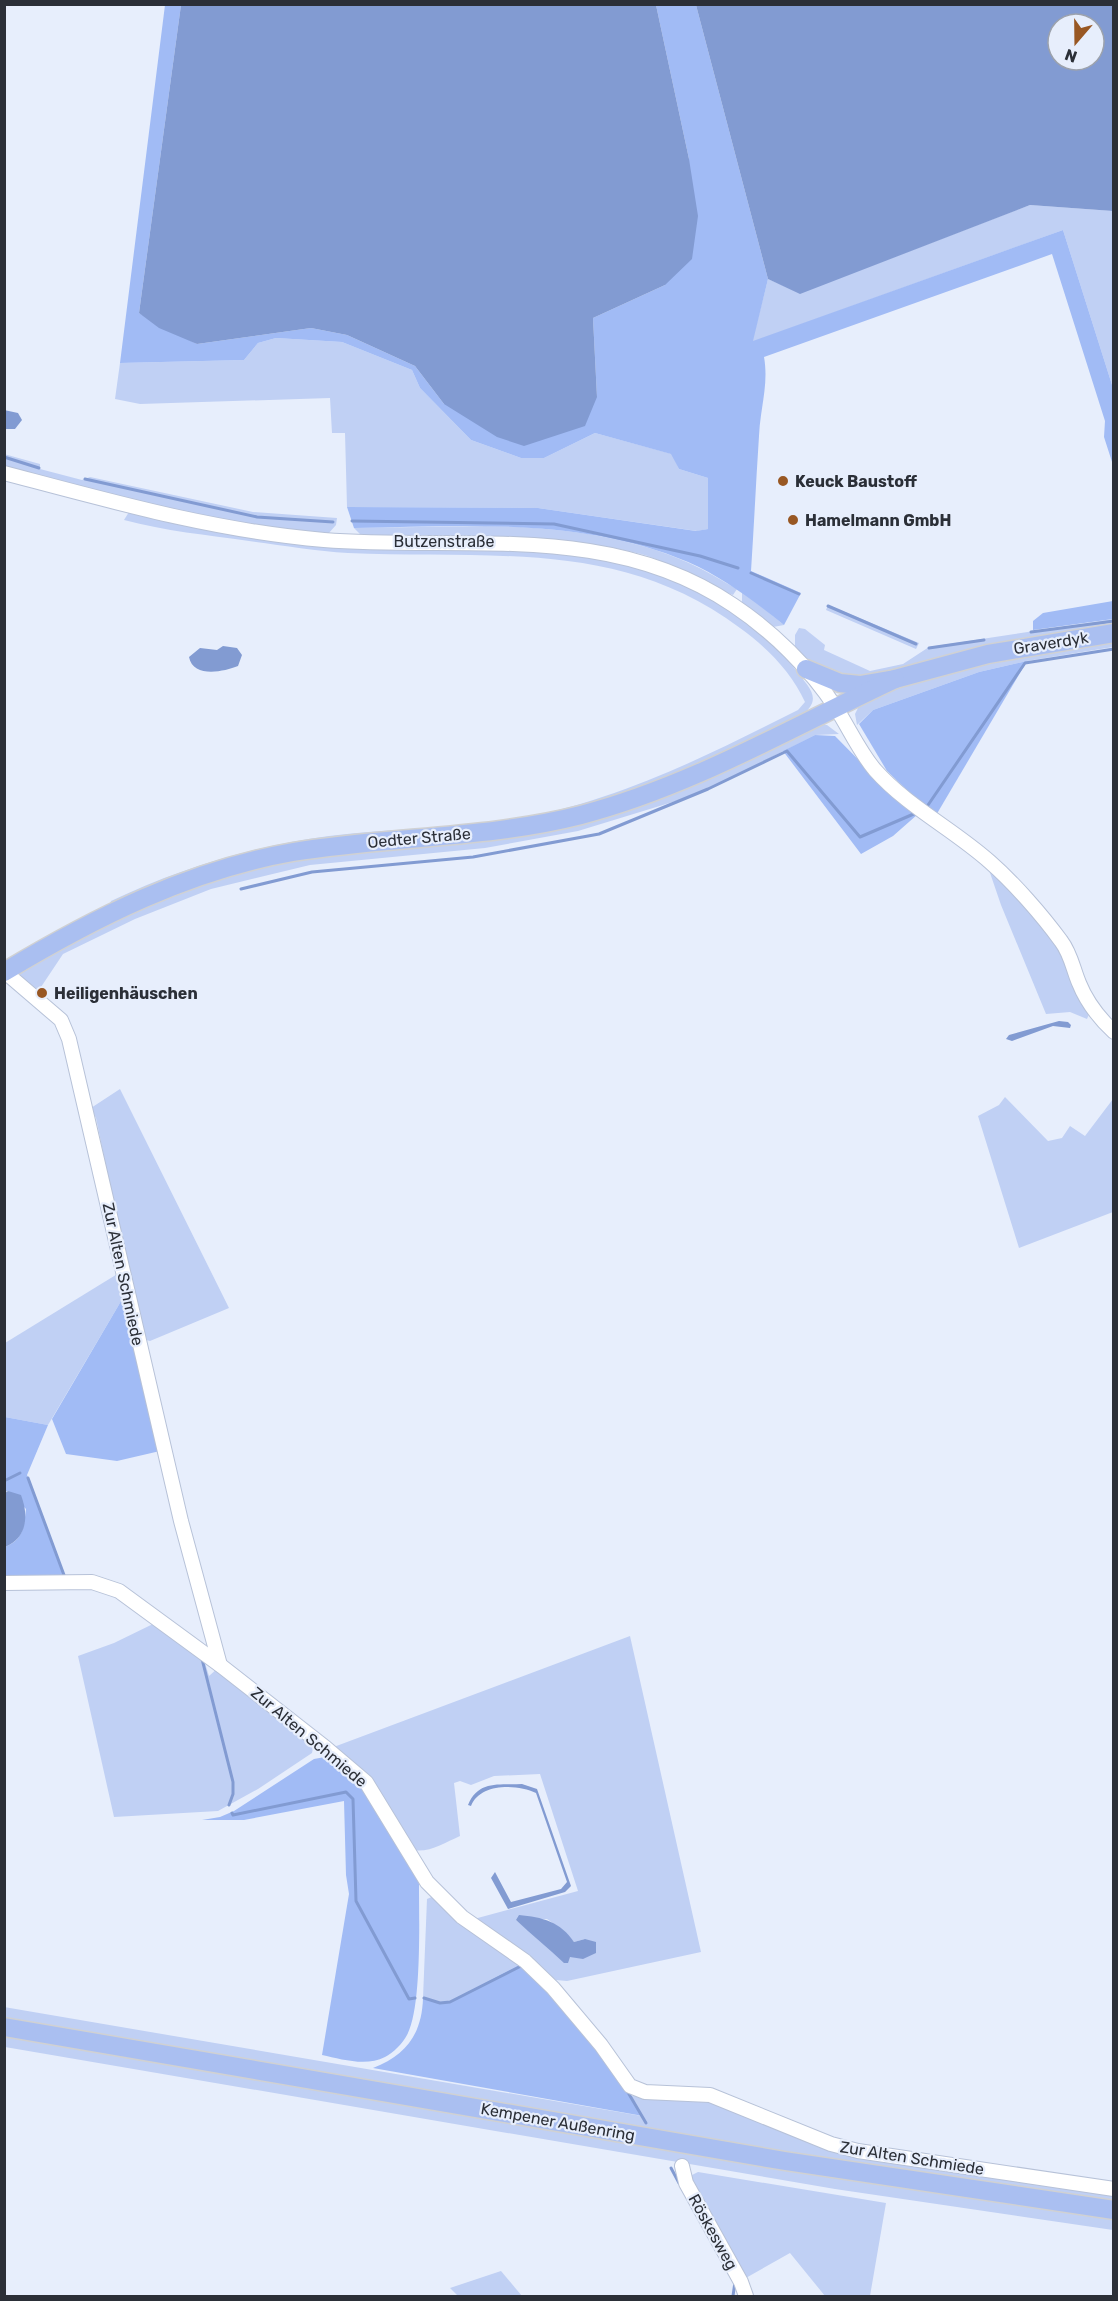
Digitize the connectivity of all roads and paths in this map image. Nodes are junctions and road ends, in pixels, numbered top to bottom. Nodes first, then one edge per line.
1 (4, 473) edge
2 (1113, 633) edge
3 (806, 669) junction
4 (896, 680) junction
5 (838, 713) junction
6 (5, 972) edge
7 (1113, 1032) edge
8 (4, 1583) edge
9 (220, 1665) junction
10 (4, 2027) edge
11 (682, 2166) dead end
12 (1113, 2189) edge
13 (1113, 2210) edge
14 (746, 2296) edge

1 - 3 street, Butzenstraße
2 - 4 main road, Graverdyk
3 - 4 main road
3 - 5 street, Butzenstraße
4 - 5 main road
5 - 6 main road, Oedter Straße
5 - 7 street, Butzenstraße
6 - 9 street, Zur Alten Schmiede
8 - 9 street, Zur Alten Schmiede
9 - 12 street, Zur Alten Schmiede
10 - 13 main road, Kempener Außenring
11 - 14 street, Röskesweg

